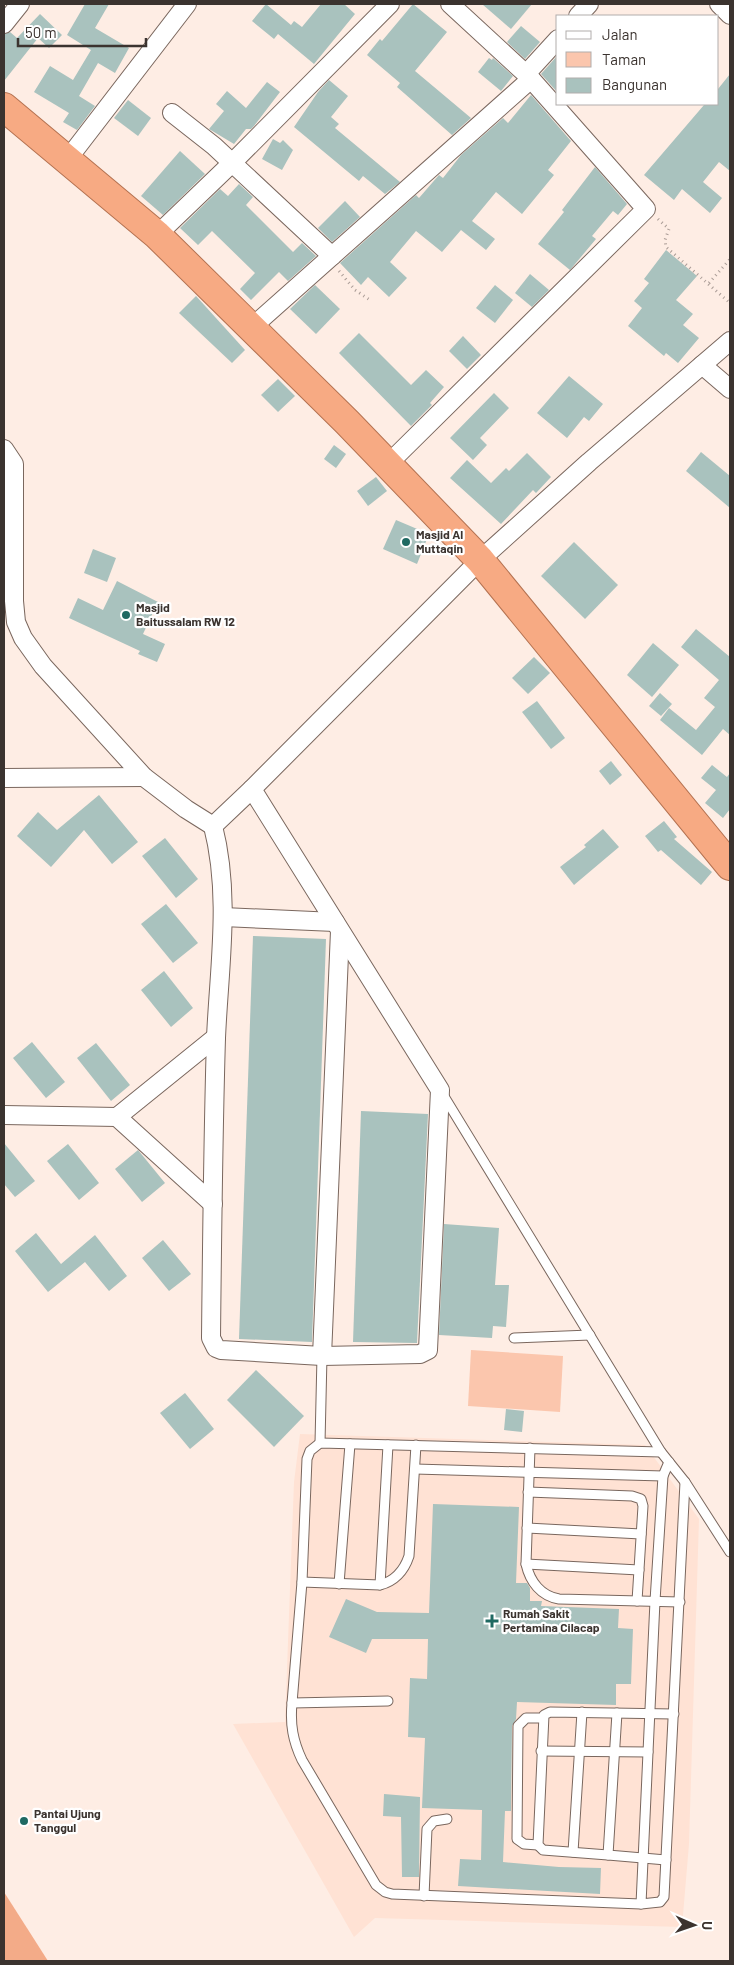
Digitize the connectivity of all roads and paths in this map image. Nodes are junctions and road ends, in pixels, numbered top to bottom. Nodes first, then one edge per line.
1 (20, 4) edge
2 (187, 4) edge
3 (390, 4) edge
4 (450, 4) edge
5 (589, 4) edge
6 (719, 4) edge
7 (579, 15) edge
8 (730, 15) edge
9 (4, 24) edge
10 (556, 41) edge
11 (528, 76) junction
12 (4, 107) edge
13 (172, 113) dead end
14 (67, 160) junction
15 (232, 163) junction
16 (646, 209) junction
17 (157, 235) junction
18 (330, 257) junction
19 (730, 259) edge
20 (709, 283) junction
21 (370, 300) dead end
22 (730, 303) edge
23 (251, 328) junction
24 (730, 341) edge
25 (702, 365) junction
26 (730, 390) edge
27 (4, 449) edge
28 (9, 464) edge
29 (388, 464) junction
30 (480, 560) junction
31 (144, 777) junction
32 (4, 778) edge
33 (252, 789) junction
34 (213, 826) junction
35 (729, 862) edge
36 (223, 917) junction
37 (338, 927) junction
38 (216, 1037) junction
39 (440, 1090) junction
40 (4, 1115) edge
41 (117, 1117) junction
42 (213, 1204) junction
43 (590, 1335) junction
44 (514, 1338) dead end
45 (322, 1356) junction
46 (320, 1443) junction
47 (350, 1444) junction
48 (388, 1445) junction
49 (416, 1445) junction
50 (530, 1448) junction
51 (661, 1452) junction
52 (669, 1462) junction
53 (415, 1469) junction
54 (528, 1473) junction
55 (663, 1476) junction
56 (685, 1482) junction
57 (528, 1492) junction
58 (527, 1528) junction
59 (641, 1534) junction
60 (730, 1552) edge
61 (526, 1564) junction
62 (639, 1570) junction
63 (302, 1582) junction
64 (339, 1584) junction
65 (380, 1584) junction
66 (637, 1600) junction
67 (655, 1601) junction
68 (680, 1602) junction
69 (388, 1701) dead end
70 (292, 1703) junction
71 (582, 1712) junction
72 (617, 1713) junction
73 (650, 1714) junction
74 (674, 1714) junction
75 (542, 1718) junction
76 (541, 1750) junction
77 (580, 1751) junction
78 (615, 1751) junction
79 (648, 1752) junction
80 (447, 1819) dead end
81 (538, 1845) junction
82 (573, 1852) junction
83 (608, 1855) junction
84 (643, 1858) junction
85 (666, 1860) junction
86 (424, 1896) junction
87 (641, 1904) junction

1 - 9 street
2 - 14 street
3 - 15 street
4 - 11 street
5 - 7 street
6 - 8 street
10 - 11 street
11 - 16 street
11 - 18 street
12 - 14 highway
13 - 15 street
14 - 17 highway
15 - 17 street
15 - 18 street
16 - 20 path
16 - 29 street
17 - 23 highway
18 - 21 path
18 - 23 street
19 - 20 path
20 - 22 path
23 - 29 highway
24 - 25 street
25 - 26 street
25 - 30 street
27 - 28 street
28 - 31 street
29 - 30 highway
30 - 33 street
30 - 35 highway
31 - 32 street
31 - 34 street
33 - 34 street
33 - 37 street
34 - 36 street
36 - 37 street
36 - 38 street
37 - 39 street
37 - 45 street
38 - 41 street
38 - 42 street
39 - 43 lane
39 - 45 street
40 - 41 street
41 - 42 street
42 - 45 street
43 - 44 lane
43 - 51 lane
45 - 46 lane
46 - 47 lane
46 - 63 lane
47 - 48 lane
47 - 64 lane
48 - 49 lane
48 - 65 lane
49 - 50 lane
49 - 53 lane
50 - 51 lane
50 - 54 lane
51 - 52 lane
52 - 55 lane
52 - 56 lane
53 - 54 lane
53 - 65 lane
54 - 55 lane
54 - 57 lane
55 - 67 lane
56 - 60 lane
56 - 68 lane
57 - 58 lane
57 - 59 lane
58 - 59 lane
58 - 61 lane
59 - 62 lane
61 - 62 lane
61 - 66 lane
62 - 66 lane
63 - 64 lane
63 - 70 lane
64 - 65 lane
66 - 67 lane
67 - 68 lane
67 - 73 lane
68 - 74 lane
69 - 70 lane
70 - 86 lane
71 - 72 lane
71 - 75 lane
71 - 77 lane
72 - 73 lane
72 - 78 lane
73 - 74 lane
73 - 79 lane
74 - 85 lane
75 - 76 lane
75 - 81 lane
76 - 77 lane
76 - 81 lane
77 - 78 lane
77 - 82 lane
78 - 79 lane
78 - 83 lane
79 - 84 lane
80 - 86 lane
81 - 82 lane
82 - 83 lane
83 - 84 lane
84 - 85 lane
84 - 87 lane
85 - 87 lane
86 - 87 lane

